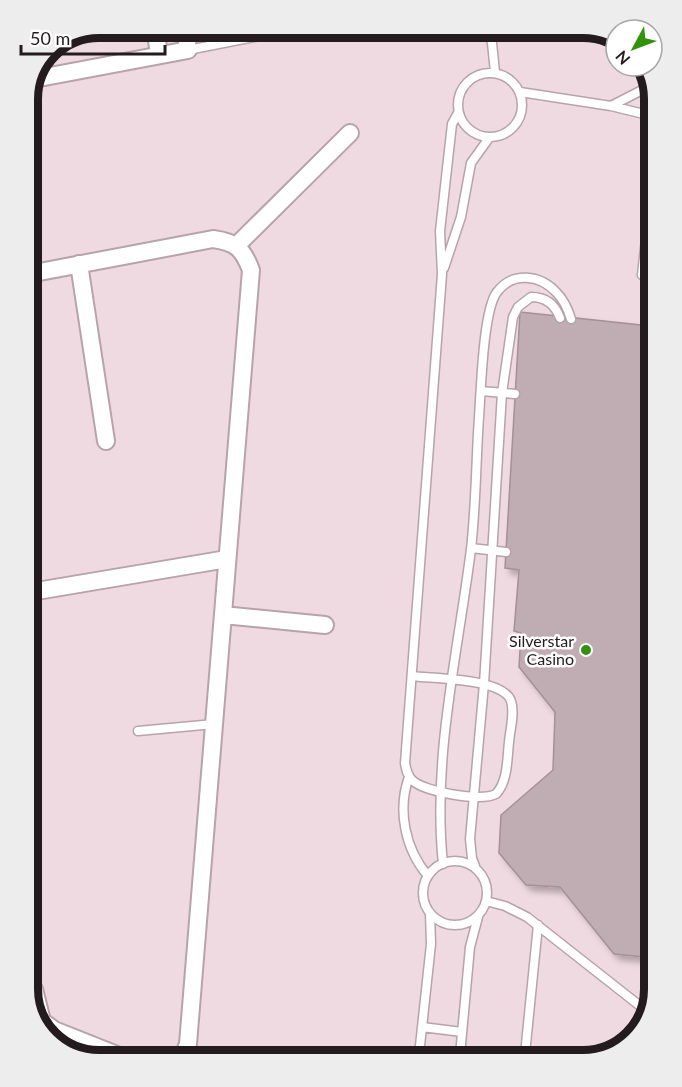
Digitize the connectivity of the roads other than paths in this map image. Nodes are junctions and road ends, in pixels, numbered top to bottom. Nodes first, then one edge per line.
1 (157, 38) edge
2 (186, 38) edge
3 (250, 38) edge
4 (490, 38) edge
5 (188, 50) junction
6 (159, 54) junction
7 (495, 72) junction
8 (42, 77) edge
9 (644, 89) edge
10 (520, 92) junction
11 (611, 106) junction
12 (458, 112) junction
13 (645, 114) edge
14 (350, 133) dead end
15 (489, 138) junction
16 (237, 245) junction
17 (645, 249) edge
18 (79, 264) junction
19 (38, 272) edge
20 (441, 274) junction
21 (645, 275) edge
22 (560, 318) dead end
23 (570, 320) dead end
24 (481, 391) junction
25 (502, 393) junction
26 (515, 394) dead end
27 (106, 441) dead end
28 (471, 548) junction
29 (492, 550) junction
30 (506, 552) dead end
31 (227, 559) junction
32 (38, 591) edge
33 (223, 615) junction
34 (325, 625) dead end
35 (412, 676) junction
36 (450, 681) junction
37 (484, 684) junction
38 (214, 724) junction
39 (138, 731) dead end
40 (409, 777) junction
41 (441, 791) junction
42 (473, 798) junction
43 (443, 864) junction
44 (476, 869) junction
45 (428, 876) junction
46 (486, 901) junction
47 (430, 913) junction
48 (478, 916) junction
49 (538, 925) junction
50 (641, 1007) edge
51 (422, 1027) junction
52 (54, 1030) edge
53 (462, 1032) junction
54 (102, 1049) edge
55 (186, 1049) edge
56 (420, 1050) edge
57 (460, 1050) edge
58 (525, 1050) edge

1 - 6 street
2 - 5 street
3 - 5 lane
4 - 7 lane
5 - 6 street
6 - 8 street
7 - 10 lane
7 - 12 lane
9 - 11 lane
10 - 11 lane
10 - 15 lane
11 - 13 lane
12 - 15 lane
12 - 20 lane
14 - 16 street
15 - 20 lane
16 - 18 street
16 - 31 street
17 - 21 lane
18 - 19 street
18 - 27 street
20 - 35 lane
22 - 25 lane
23 - 24 lane
24 - 25 lane
24 - 28 lane
25 - 26 lane
25 - 29 lane
28 - 29 lane
28 - 36 lane
29 - 30 lane
29 - 37 lane
31 - 32 street
31 - 33 street
33 - 34 street
33 - 38 street
35 - 36 lane
35 - 40 lane
36 - 37 lane
36 - 41 lane
37 - 42 lane
37 - 42 lane
38 - 39 lane
38 - 55 street
40 - 41 lane
40 - 45 lane
41 - 42 lane
41 - 43 lane
42 - 44 lane
43 - 44 lane
43 - 45 lane
44 - 46 lane
45 - 47 lane
46 - 48 lane
46 - 49 lane
47 - 48 lane
47 - 51 lane
48 - 53 lane
49 - 50 lane
49 - 58 lane
51 - 53 lane
51 - 56 lane
52 - 54 street
53 - 57 lane

